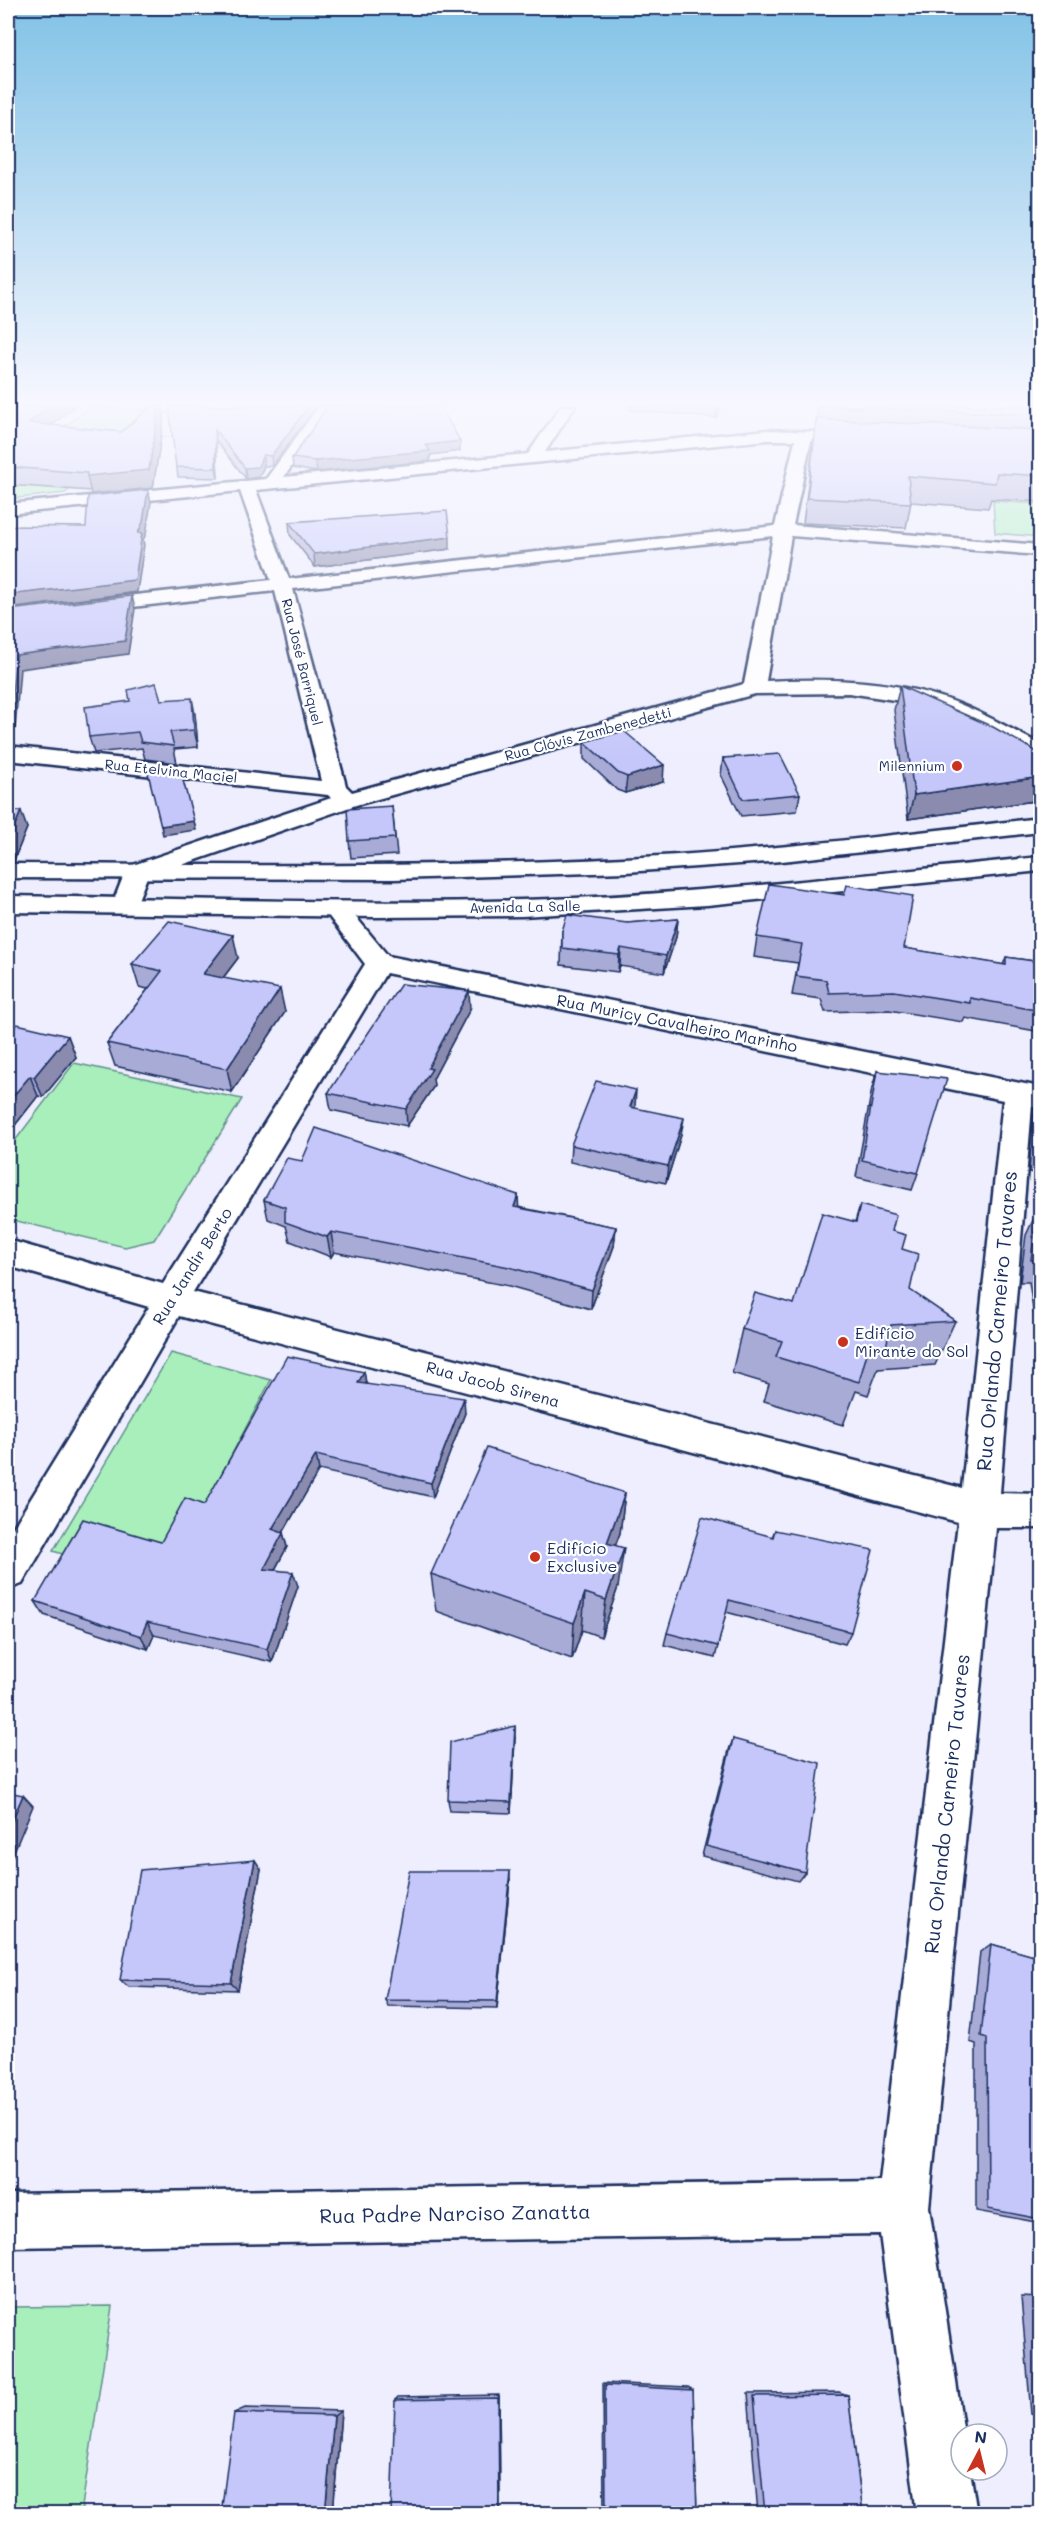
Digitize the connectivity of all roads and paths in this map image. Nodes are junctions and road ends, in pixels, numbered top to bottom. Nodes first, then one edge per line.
1 (260, 524) edge
2 (784, 524) edge
3 (783, 530) junction
4 (1041, 550) edge
5 (283, 587) junction
6 (8, 615) edge
7 (754, 688) junction
8 (8, 753) edge
9 (1041, 753) edge
10 (342, 795) junction
11 (1041, 825) edge
12 (802, 853) junction
13 (1041, 864) edge
14 (8, 871) edge
15 (136, 872) junction
16 (821, 886) junction
17 (8, 904) edge
18 (125, 905) junction
19 (337, 910) junction
20 (379, 963) junction
21 (1029, 1095) edge
22 (8, 1253) edge
23 (171, 1300) junction
24 (979, 1510) junction
25 (1041, 1511) edge
26 (8, 1571) edge
27 (903, 2207) junction
28 (8, 2221) edge
29 (947, 2514) edge

1 - 5 street, Rua José Barriquel
2 - 3 street
3 - 4 street
3 - 5 street
3 - 7 street
5 - 6 street
5 - 10 street, Rua José Barriquel
7 - 9 street, Rua Clóvis Zambenedetti
7 - 10 street, Rua Clóvis Zambenedetti
8 - 10 street, Rua Etelvina Maciel
10 - 15 street, Rua Clóvis Zambenedetti
11 - 12 street
12 - 15 street
12 - 16 street
13 - 16 street, Avenida La Salle
14 - 15 street
15 - 18 street
16 - 19 street, Avenida La Salle
17 - 18 street, Avenida La Salle
18 - 19 street, Avenida La Salle
19 - 20 street
20 - 21 street, Rua Muricy Cavalheiro Marinho
20 - 23 street, Rua Jandir Berto
21 - 24 street, Rua Orlando Carneiro Tavares
22 - 23 street, Rua Jacob Sirena
23 - 24 street, Rua Jacob Sirena
23 - 26 street, Rua Jandir Berto
24 - 25 street, Rua Jacob Sirena
24 - 27 street, Rua Orlando Carneiro Tavares
27 - 28 street, Rua Padre Narciso Zanatta
27 - 29 street, Rua Orlando Carneiro Tavares

